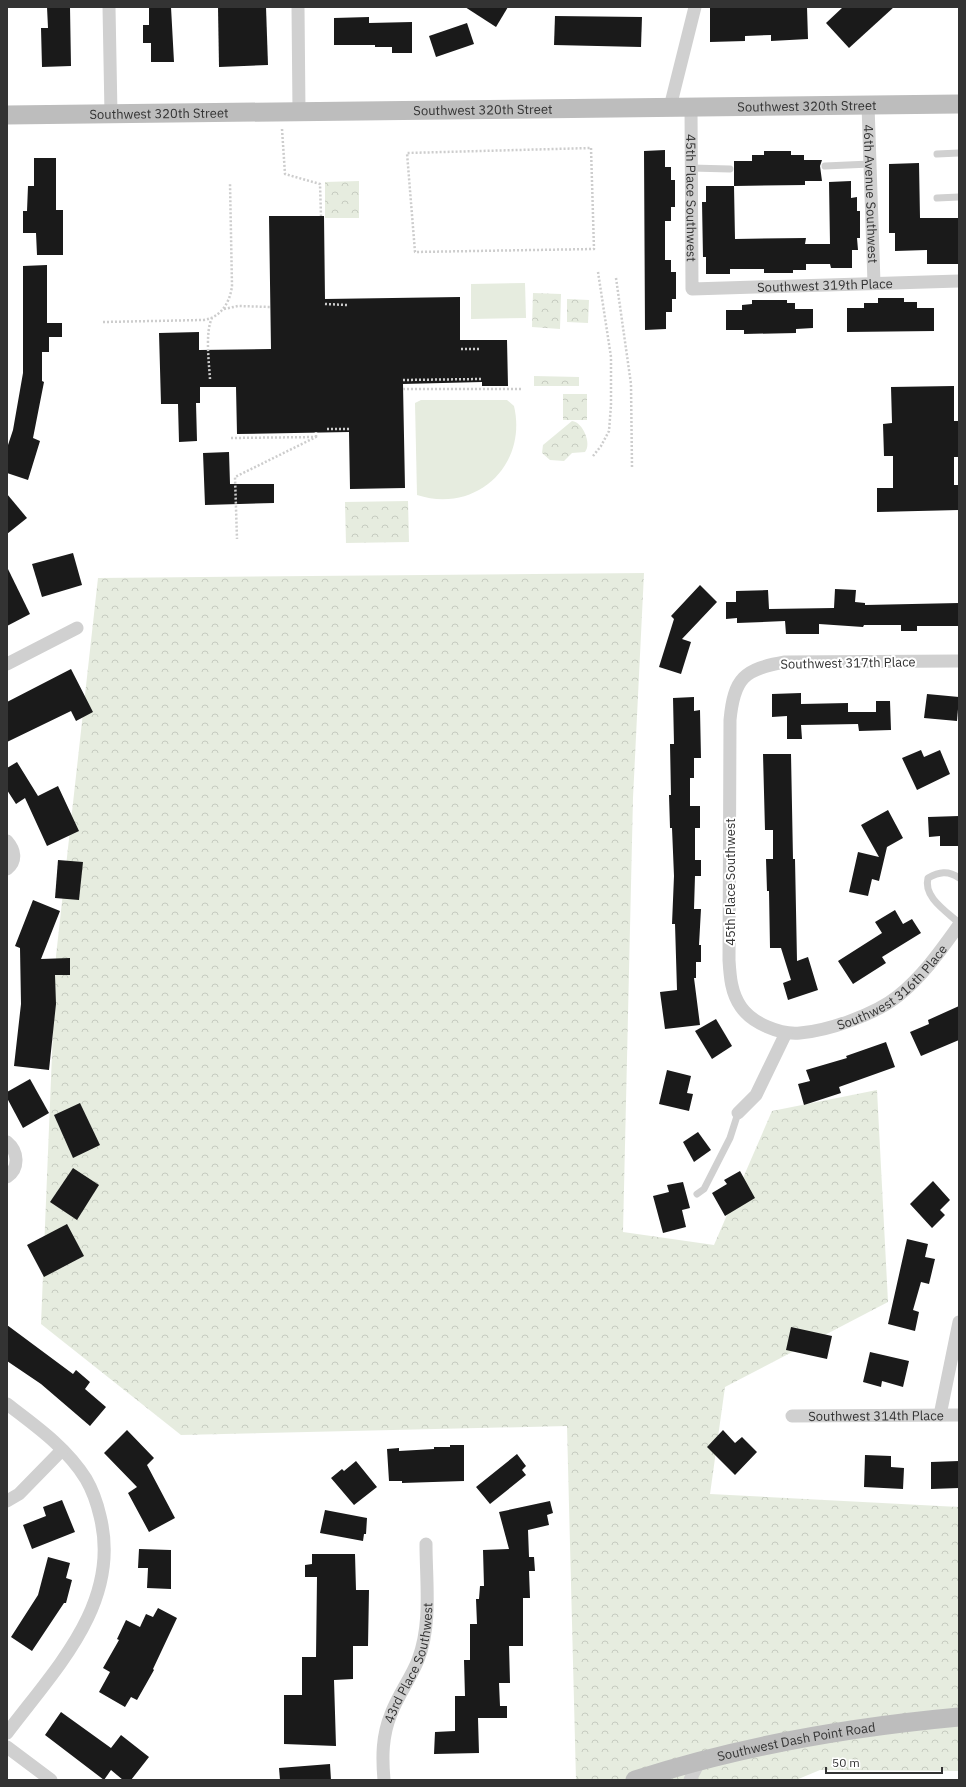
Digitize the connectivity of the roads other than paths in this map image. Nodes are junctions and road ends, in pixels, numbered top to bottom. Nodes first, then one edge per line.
1 (109, 7) edge
2 (298, 7) edge
3 (695, 7) edge
4 (959, 104) edge
5 (868, 105) junction
6 (670, 107) junction
7 (691, 107) junction
8 (290, 112) junction
9 (111, 114) junction
10 (7, 116) edge
11 (959, 153) edge
12 (937, 154) dead end
13 (870, 164) junction
14 (825, 166) dead end
15 (691, 168) junction
16 (730, 169) dead end
17 (959, 197) edge
18 (937, 198) dead end
19 (959, 281) edge
20 (874, 283) junction
21 (692, 289) joint
22 (77, 628) dead end
23 (959, 661) edge
24 (7, 664) edge
25 (741, 679) joint
26 (7, 841) edge
27 (7, 869) edge
28 (959, 878) edge
29 (959, 924) edge
30 (812, 1031) joint
31 (786, 1033) junction
32 (738, 1114) joint
33 (7, 1142) edge
34 (7, 1177) edge
35 (697, 1194) dead end
36 (959, 1322) edge
37 (7, 1404) edge
38 (940, 1415) junction
39 (959, 1415) edge
40 (792, 1416) dead end
41 (62, 1450) junction
42 (7, 1501) edge
43 (426, 1544) dead end
44 (959, 1717) edge
45 (7, 1733) edge
46 (7, 1747) edge
47 (699, 1762) junction
48 (51, 1780) edge
49 (384, 1780) edge
50 (635, 1780) edge
51 (690, 1780) edge

1 - 9 street
2 - 8 street
3 - 6 street
4 - 5 main road, Southwest 320th Street
5 - 7 main road, Southwest 320th Street
5 - 13 street, 46th Avenue Southwest
6 - 7 main road, Southwest 320th Street
6 - 8 main road, Southwest 320th Street
7 - 15 street, 45th Place Southwest
8 - 9 main road, Southwest 320th Street
9 - 10 main road, Southwest 320th Street
11 - 12 lane
13 - 14 lane
13 - 20 street, 46th Avenue Southwest
15 - 16 lane
15 - 21 street, 45th Place Southwest
17 - 18 lane
19 - 20 street, Southwest 319th Place
20 - 21 street, Southwest 319th Place
22 - 24 street
23 - 25 street, Southwest 317th Place
25 - 31 street, 45th Place Southwest
26 - 27 street
28 - 29 lane
29 - 30 street, Southwest 316th Place
30 - 31 street, 45th Place Southwest
31 - 32 street
32 - 35 lane
33 - 34 street
36 - 38 street
37 - 41 street
38 - 39 street, Southwest 314th Place
38 - 40 street, Southwest 314th Place
41 - 42 street
41 - 45 street
43 - 49 street, 43rd Place Southwest
44 - 47 main road, Southwest Dash Point Road
46 - 48 street
47 - 50 main road, Southwest Dash Point Road
47 - 51 street

